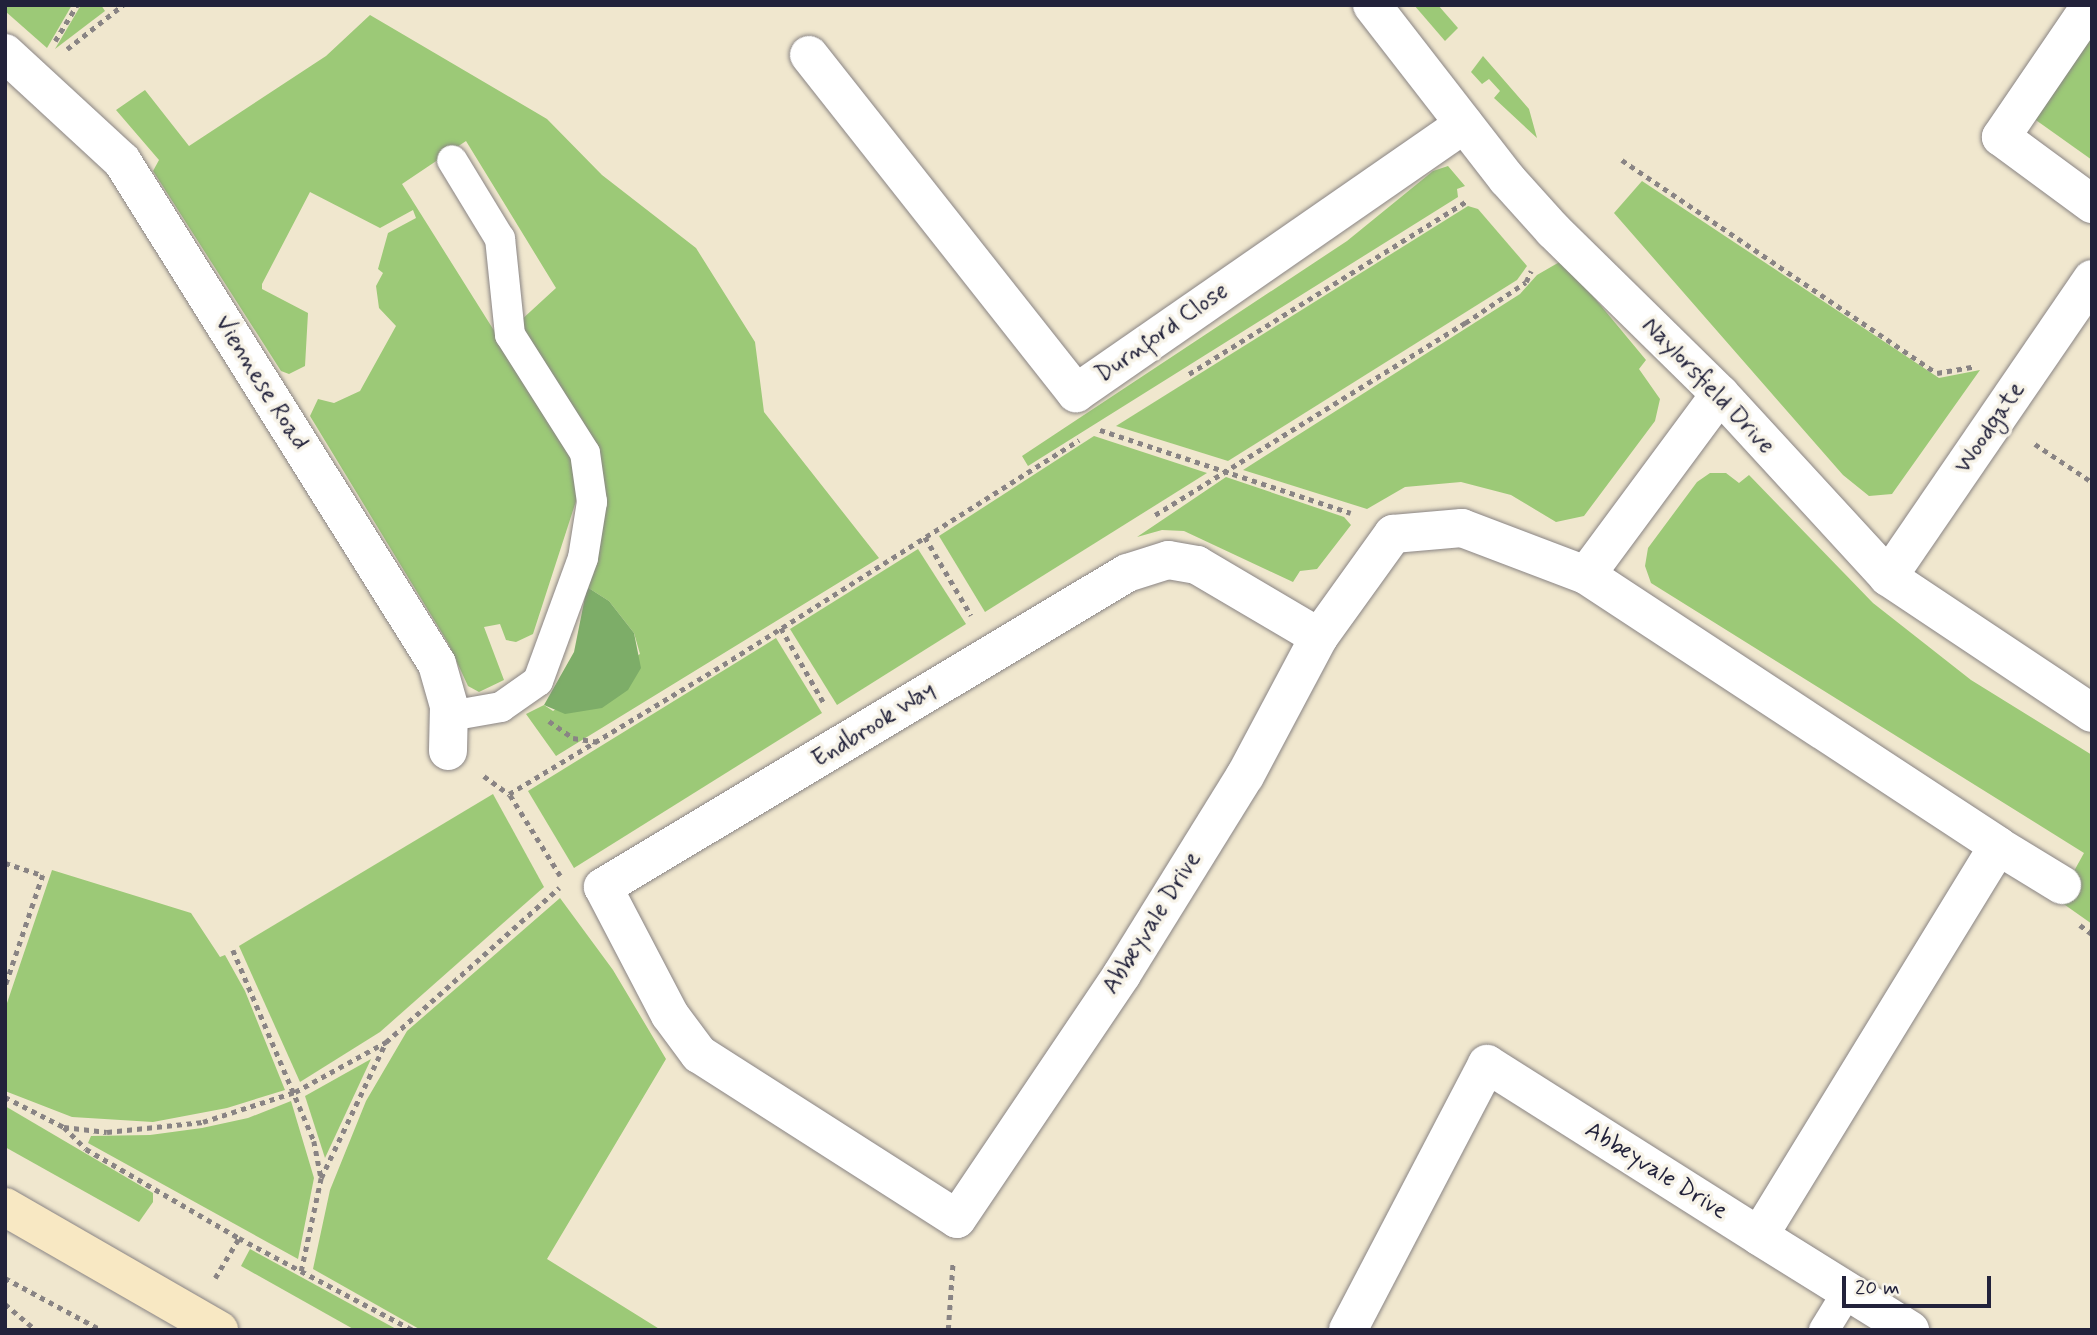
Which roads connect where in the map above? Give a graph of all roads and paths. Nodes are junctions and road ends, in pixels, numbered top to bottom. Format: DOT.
graph roads {
  1 [pos="123,5"];
  2 [pos="1372,5"];
  3 [pos="2091,5"];
  4 [pos="62,53"];
  5 [pos="809,55"];
  6 [pos="12,74"];
  7 [pos="1464,124"];
  8 [pos="452,160"];
  9 [pos="1622,160"];
  10 [pos="1507,179"];
  11 [pos="2092,204"];
  12 [pos="1553,230"];
  13 [pos="2092,279"];
  14 [pos="1186,376"];
  15 [pos="1720,394"];
  16 [pos="2006,403"];
  17 [pos="1107,422"];
  18 [pos="1084,436"];
  19 [pos="1230,470"];
  20 [pos="2092,482"];
  21 [pos="1393,534"];
  22 [pos="925,537"];
  23 [pos="1128,573"];
  24 [pos="1586,575"];
  25 [pos="1888,577"];
  26 [pos="781,628"];
  27 [pos="1319,637"];
  28 [pos="993,653"];
  29 [pos="516,698"];
  30 [pos="2092,713"];
  31 [pos="449,733"];
  32 [pos="598,742"];
  33 [pos="847,742"];
  34 [pos="1998,846"];
  35 [pos="5,863"];
  36 [pos="2062,885"];
  37 [pos="233,950"];
  38 [pos="5,987"];
  39 [pos="386,1042"];
  40 [pos="295,1092"];
  41 [pos="5,1097"];
  42 [pos="64,1127"];
  43 [pos="321,1178"];
  44 [pos="5,1207"];
  45 [pos="957,1219"];
  46 [pos="1759,1236"];
  47 [pos="239,1238"];
  48 [pos="301,1271"];
  49 [pos="5,1278"];
  50 [pos="1848,1291"];
  51 [pos="5,1304"];
  52 [pos="205,1322"];
  53 [pos="36,1330"];
  54 [pos="101,1330"];
  55 [pos="413,1330"];
  56 [pos="948,1330"];
  57 [pos="1348,1330"];
  58 [pos="1824,1330"];
  59 [pos="1910,1330"];
  1 -- 4 [label="path"];
  2 -- 7 [label="street, Naylorsfield Drive"];
  3 -- 11 [label="street"];
  5 -- 7 [label="street, Durnford Close"];
  6 -- 31 [label="street, Viennese Road"];
  7 -- 10 [label="street, Naylorsfield Drive"];
  8 -- 29 [label="lane"];
  9 -- 16 [label="path"];
  10 -- 12 [label="street, Naylorsfield Drive"];
  10 -- 14 [label="path"];
  12 -- 15 [label="street, Naylorsfield Drive"];
  12 -- 19 [label="path"];
  13 -- 16 [label="street, Woodgate"];
  15 -- 24 [label="street"];
  15 -- 25 [label="street, Naylorsfield Drive"];
  16 -- 20 [label="path"];
  16 -- 25 [label="street, Woodgate"];
  17 -- 19 [label="path"];
  18 -- 22 [label="path"];
  19 -- 21 [label="path"];
  19 -- 23 [label="path"];
  21 -- 24 [label="street"];
  21 -- 27 [label="street, Abbeyvale Drive"];
  22 -- 26 [label="path"];
  22 -- 28 [label="path"];
  23 -- 27 [label="street, Endbrook Way"];
  23 -- 28 [label="street, Endbrook Way"];
  24 -- 34 [label="street"];
  25 -- 30 [label="street, Naylorsfield Drive"];
  26 -- 32 [label="path"];
  26 -- 33 [label="path"];
  27 -- 45 [label="street, Abbeyvale Drive"];
  28 -- 33 [label="street, Endbrook Way"];
  29 -- 31 [label="lane"];
  29 -- 32 [label="path"];
  32 -- 39 [label="path"];
  33 -- 45 [label="street, Endbrook Way"];
  34 -- 36 [label="street"];
  34 -- 46 [label="street"];
  35 -- 38 [label="path"];
  37 -- 40 [label="path"];
  39 -- 40 [label="path"];
  39 -- 43 [label="path"];
  40 -- 42 [label="path"];
  40 -- 43 [label="path"];
  41 -- 42 [label="path"];
  42 -- 47 [label="path"];
  43 -- 48 [label="path"];
  44 -- 52 [label="main road"];
  45 -- 56 [label="path"];
  46 -- 50 [label="street, Abbeyvale Drive"];
  46 -- 57 [label="street, Abbeyvale Drive"];
  47 -- 48 [label="path"];
  47 -- 52 [label="path"];
  48 -- 55 [label="path"];
  49 -- 54 [label="path"];
  50 -- 58 [label="lane"];
  50 -- 59 [label="street, Abbeyvale Drive"];
  51 -- 53 [label="path"];
}
